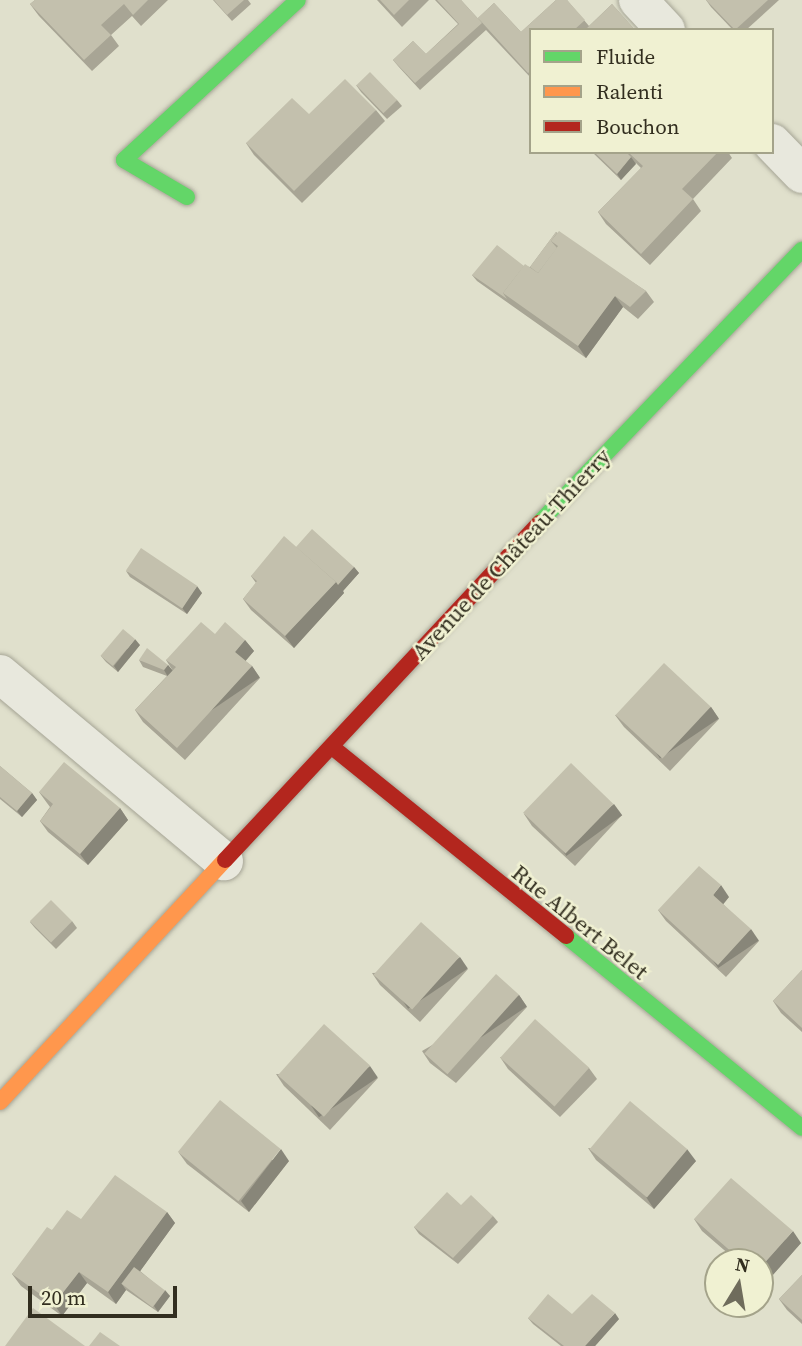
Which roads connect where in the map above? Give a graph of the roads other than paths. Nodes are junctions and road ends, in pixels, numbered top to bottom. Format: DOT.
graph roads {
  1 [pos="298,0"];
  2 [pos="638,0"];
  3 [pos="664,28"];
  4 [pos="774,145"];
  5 [pos="802,174"];
  6 [pos="187,197"];
  7 [pos="802,250"];
  8 [pos="0,674"];
  9 [pos="332,747"];
  10 [pos="224,862"];
  11 [pos="0,1102"];
  12 [pos="802,1128"];
  1 -- 6 [label="main road"];
  2 -- 3 [label="street"];
  4 -- 5 [label="street"];
  7 -- 9 [label="main road, Avenue de Château-Thierry"];
  8 -- 10 [label="street"];
  9 -- 10 [label="main road, Avenue de Château-Thierry"];
  9 -- 12 [label="main road, Rue Albert Belet"];
  10 -- 11 [label="main road, Avenue de Château-Thierry"];
}
